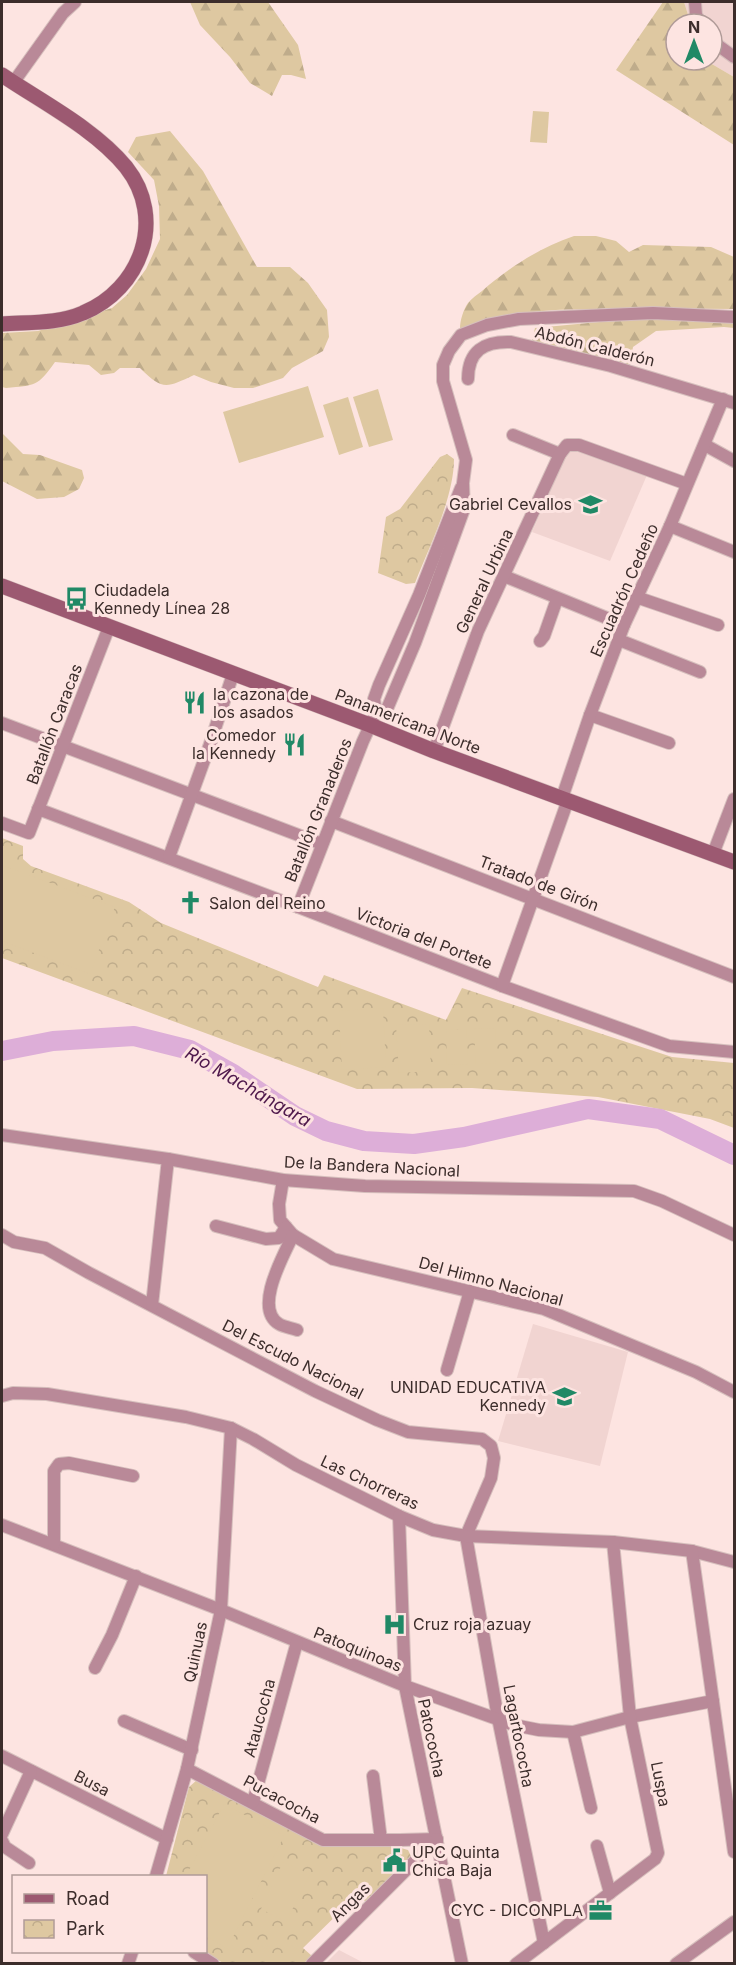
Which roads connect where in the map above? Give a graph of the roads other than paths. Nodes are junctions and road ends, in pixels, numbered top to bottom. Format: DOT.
graph roads {
  1 [pos="75,2"];
  2 [pos="7,79"];
  3 [pos="735,317"];
  4 [pos="2,324"];
  5 [pos="468,379"];
  6 [pos="729,401"];
  7 [pos="513,435"];
  8 [pos="705,445"];
  9 [pos="560,454"];
  10 [pos="735,461"];
  11 [pos="687,484"];
  12 [pos="670,526"];
  13 [pos="735,552"];
  14 [pos="504,576"];
  15 [pos="2,586"];
  16 [pos="636,597"];
  17 [pos="557,598"];
  18 [pos="718,625"];
  19 [pos="624,626"];
  20 [pos="109,627"];
  21 [pos="619,640"];
  22 [pos="540,641"];
  23 [pos="700,672"];
  24 [pos="233,674"];
  25 [pos="590,715"];
  26 [pos="373,719"];
  27 [pos="2,723"];
  28 [pos="669,742"];
  29 [pos="63,746"];
  30 [pos="434,751"];
  31 [pos="192,795"];
  32 [pos="565,799"];
  33 [pos="735,799"];
  34 [pos="38,809"];
  35 [pos="331,821"];
  36 [pos="2,823"];
  37 [pos="322,844"];
  38 [pos="713,854"];
  39 [pos="169,857"];
  40 [pos="735,862"];
  41 [pos="532,898"];
  42 [pos="298,906"];
  43 [pos="735,977"];
  44 [pos="502,986"];
  45 [pos="735,1052"];
  46 [pos="2,1135"];
  47 [pos="168,1159"];
  48 [pos="283,1180"];
  49 [pos="216,1226"];
  50 [pos="290,1231"];
  51 [pos="2,1235"];
  52 [pos="735,1235"];
  53 [pos="470,1291"];
  54 [pos="152,1305"];
  55 [pos="297,1330"];
  56 [pos="447,1370"];
  57 [pos="735,1392"];
  58 [pos="2,1396"];
  59 [pos="231,1428"];
  60 [pos="133,1476"];
  61 [pos="399,1516"];
  62 [pos="2,1525"];
  63 [pos="466,1536"];
  64 [pos="613,1542"];
  65 [pos="54,1544"];
  66 [pos="692,1551"];
  67 [pos="735,1562"];
  68 [pos="136,1576"];
  69 [pos="221,1610"];
  70 [pos="297,1642"];
  71 [pos="95,1668"];
  72 [pos="405,1686"];
  73 [pos="713,1701"];
  74 [pos="630,1717"];
  75 [pos="498,1718"];
  76 [pos="124,1721"];
  77 [pos="573,1732"];
  78 [pos="192,1750"];
  79 [pos="2,1756"];
  80 [pos="187,1769"];
  81 [pos="32,1771"];
  82 [pos="373,1776"];
  83 [pos="253,1802"];
  84 [pos="591,1808"];
  85 [pos="2,1834"];
  86 [pos="167,1839"];
  87 [pos="437,1839"];
  88 [pos="381,1840"];
  89 [pos="2,1841"];
  90 [pos="597,1845"];
  91 [pos="735,1851"];
  92 [pos="29,1863"];
  93 [pos="156,1875"];
  94 [pos="610,1893"];
  95 [pos="735,1922"];
  96 [pos="544,1943"];
  97 [pos="196,1953"];
  98 [pos="213,1964"];
  99 [pos="312,1964"];
  100 [pos="462,1964"];
  101 [pos="516,1964"];
  102 [pos="676,1964"];
  1 -- 2 [label="street"];
  2 -- 4 [label="main road"];
  3 -- 26 [label="street, Batallón Granaderos"];
  5 -- 6 [label="street, Abdón Calderón"];
  6 -- 8 [label="street, Escuadrón Cedeño"];
  7 -- 9 [label="street"];
  8 -- 10 [label="street"];
  8 -- 11 [label="street, Escuadrón Cedeño"];
  9 -- 11 [label="street"];
  9 -- 14 [label="street, General Urbina"];
  11 -- 12 [label="street, Escuadrón Cedeño"];
  12 -- 13 [label="street"];
  12 -- 16 [label="street, Escuadrón Cedeño"];
  14 -- 17 [label="street"];
  14 -- 30 [label="street, General Urbina"];
  15 -- 20 [label="main road, Panamericana Norte"];
  16 -- 18 [label="street"];
  16 -- 19 [label="street, Escuadrón Cedeño"];
  17 -- 19 [label="street"];
  17 -- 22 [label="street"];
  19 -- 21 [label="street, Escuadrón Cedeño"];
  20 -- 24 [label="main road, Panamericana Norte"];
  20 -- 29 [label="street, Batallón Caracas"];
  21 -- 23 [label="street"];
  21 -- 25 [label="street, Escuadrón Cedeño"];
  24 -- 26 [label="main road, Panamericana Norte"];
  24 -- 31 [label="street"];
  25 -- 28 [label="street"];
  25 -- 32 [label="street, Escuadrón Cedeño"];
  26 -- 30 [label="main road, Panamericana Norte"];
  26 -- 35 [label="street, Batallón Granaderos"];
  27 -- 29 [label="street"];
  29 -- 31 [label="street"];
  29 -- 34 [label="street, Batallón Caracas"];
  30 -- 32 [label="main road, Panamericana Norte"];
  31 -- 37 [label="street"];
  31 -- 39 [label="street"];
  32 -- 38 [label="main road, Panamericana Norte"];
  32 -- 41 [label="street, Escuadrón Cedeño"];
  33 -- 38 [label="street"];
  34 -- 36 [label="street, Batallón Caracas"];
  34 -- 39 [label="street, Victoria del Portete"];
  35 -- 37 [label="street, Batallón Granaderos"];
  35 -- 41 [label="street, Tratado de Girón"];
  37 -- 42 [label="street, Batallón Granaderos"];
  38 -- 40 [label="main road, Panamericana Norte"];
  39 -- 42 [label="street, Victoria del Portete"];
  41 -- 43 [label="street, Tratado de Girón"];
  41 -- 44 [label="street, Escuadrón Cedeño"];
  42 -- 44 [label="street, Victoria del Portete"];
  44 -- 45 [label="street, Victoria del Portete"];
  46 -- 47 [label="street, De la Bandera Nacional"];
  47 -- 48 [label="street, De la Bandera Nacional"];
  47 -- 54 [label="street"];
  48 -- 50 [label="street"];
  48 -- 52 [label="street, De la Bandera Nacional"];
  49 -- 50 [label="street"];
  50 -- 53 [label="street, Del Himno Nacional"];
  50 -- 55 [label="street"];
  51 -- 54 [label="street, Del Escudo Nacional"];
  53 -- 56 [label="street"];
  53 -- 57 [label="street, Del Himno Nacional"];
  54 -- 63 [label="street, Del Escudo Nacional"];
  58 -- 59 [label="street, Las Chorreras"];
  59 -- 61 [label="street, Las Chorreras"];
  59 -- 69 [label="street, Quinuas"];
  60 -- 65 [label="street"];
  61 -- 63 [label="street, Las Chorreras"];
  61 -- 72 [label="street, Patococha"];
  62 -- 65 [label="street, Patoquinoas"];
  63 -- 64 [label="street, Las Chorreras"];
  63 -- 75 [label="street, Lagartococha"];
  64 -- 66 [label="street, Las Chorreras"];
  64 -- 74 [label="street, Luspa"];
  65 -- 68 [label="street, Patoquinoas"];
  66 -- 67 [label="street, Las Chorreras"];
  66 -- 73 [label="street"];
  68 -- 69 [label="street, Patoquinoas"];
  68 -- 71 [label="street"];
  69 -- 70 [label="street, Patoquinoas"];
  69 -- 78 [label="street, Quinuas"];
  70 -- 72 [label="street, Patoquinoas"];
  70 -- 83 [label="street, Ataucocha"];
  72 -- 75 [label="street, Patoquinoas"];
  72 -- 87 [label="street, Patococha"];
  73 -- 74 [label="street, Patoquinoas"];
  73 -- 91 [label="street"];
  74 -- 77 [label="street, Patoquinoas"];
  74 -- 94 [label="street, Luspa"];
  75 -- 77 [label="street, Patoquinoas"];
  75 -- 96 [label="street, Lagartococha"];
  76 -- 78 [label="street"];
  77 -- 84 [label="street"];
  78 -- 80 [label="street, Quinuas"];
  79 -- 81 [label="street, Busa"];
  80 -- 83 [label="street, Pucacocha"];
  80 -- 86 [label="street, Quinuas"];
  81 -- 85 [label="street"];
  81 -- 86 [label="street, Busa"];
  82 -- 88 [label="street"];
  83 -- 88 [label="street, Pucacocha"];
  86 -- 93 [label="street, Quinuas"];
  87 -- 88 [label="street, Pucacocha"];
  87 -- 99 [label="street, Angas"];
  87 -- 100 [label="street, Patococha"];
  89 -- 92 [label="street"];
  90 -- 94 [label="street"];
  94 -- 96 [label="street, Luspa"];
  95 -- 102 [label="street"];
  96 -- 101 [label="street, Luspa"];
  97 -- 98 [label="street"];
}
